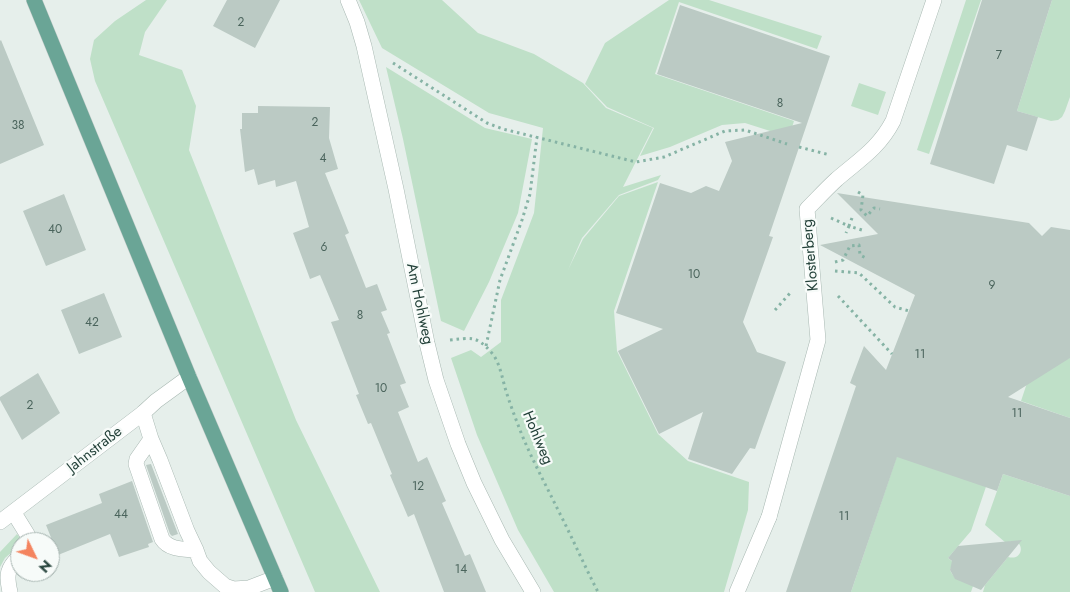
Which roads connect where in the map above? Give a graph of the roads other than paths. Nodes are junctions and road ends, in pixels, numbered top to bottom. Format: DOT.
graph roads {
  1 [pos="34,0"];
  2 [pos="348,0"];
  3 [pos="934,0"];
  4 [pos="189,377"];
  5 [pos="143,413"];
  6 [pos="151,439"];
  7 [pos="14,512"];
  8 [pos="0,522"];
  9 [pos="27,532"];
  10 [pos="196,550"];
  11 [pos="10,568"];
  12 [pos="278,585"];
  13 [pos="6,588"];
  14 [pos="247,590"];
  15 [pos="533,592"];
  16 [pos="737,592"];
  1 -- 4 [label="main road"];
  2 -- 15 [label="street, Am Hohlweg"];
  3 -- 16 [label="street, Klosterberg"];
  4 -- 5 [label="street, Jahnstraße"];
  4 -- 12 [label="main road"];
  5 -- 6 [label="street"];
  5 -- 7 [label="street, Jahnstraße"];
  6 -- 10 [label="street"];
  6 -- 10 [label="street"];
  7 -- 8 [label="street, Jahnstraße"];
  7 -- 9 [label="street"];
  10 -- 14 [label="street"];
  11 -- 13 [label="street"];
  12 -- 14 [label="street"];
}
